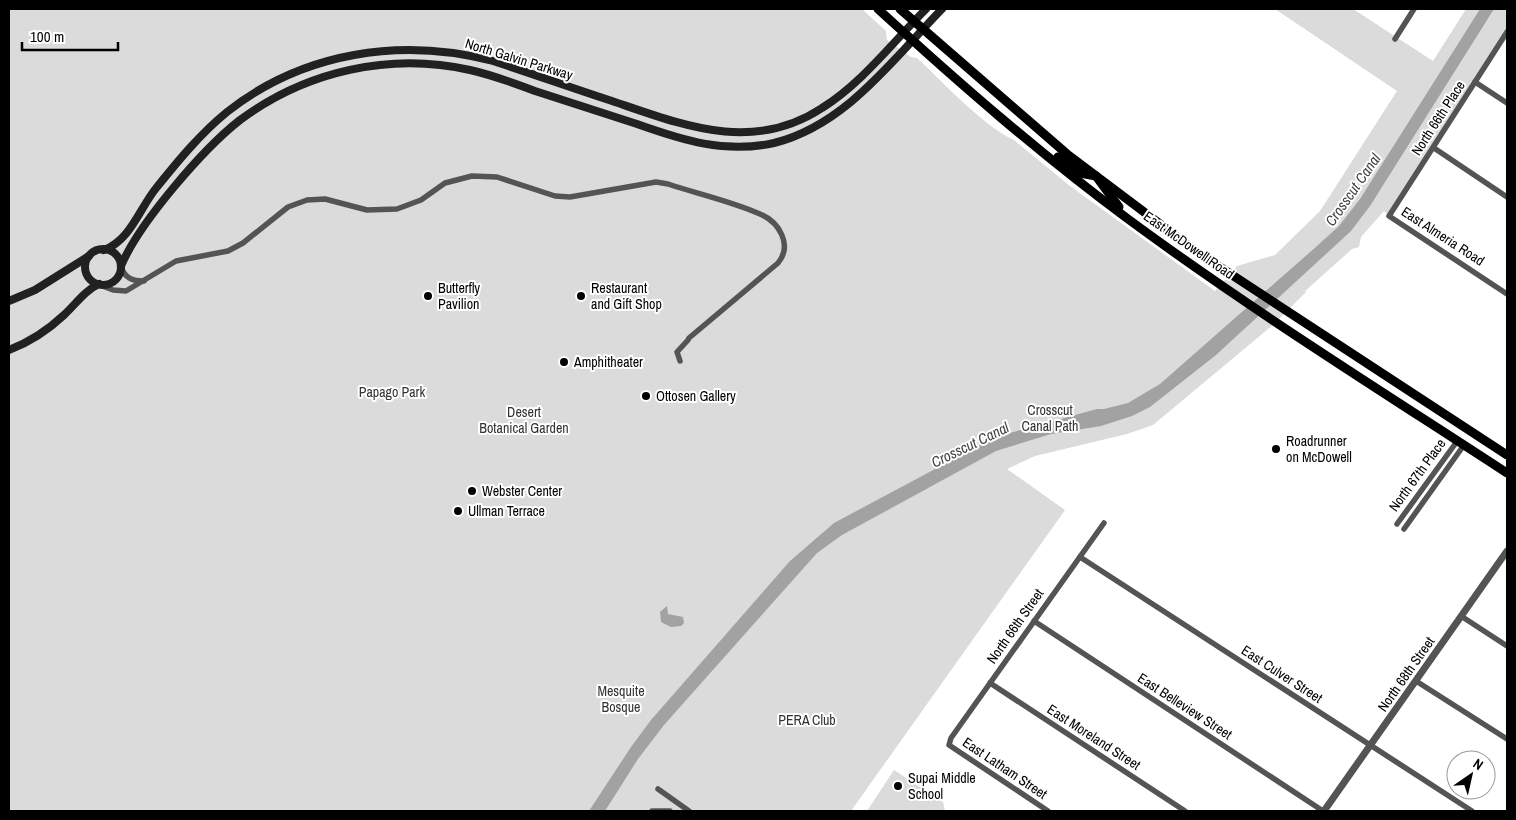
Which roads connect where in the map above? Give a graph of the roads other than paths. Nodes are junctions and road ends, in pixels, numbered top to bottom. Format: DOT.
graph roads {
  1 [pos="878,9"];
  2 [pos="900,9"];
  3 [pos="926,9"];
  4 [pos="942,9"];
  5 [pos="1414,9"];
  6 [pos="914,21"];
  7 [pos="923,28"];
  8 [pos="904,32"];
  9 [pos="1507,32"];
  10 [pos="1395,39"];
  11 [pos="912,40"];
  12 [pos="1476,82"];
  13 [pos="1507,103"];
  14 [pos="1031,144"];
  15 [pos="1434,148"];
  16 [pos="1096,176"];
  17 [pos="1507,197"];
  18 [pos="1389,216"];
  19 [pos="1138,226"];
  20 [pos="104,250"];
  21 [pos="92,254"];
  22 [pos="121,266"];
  23 [pos="144,281"];
  24 [pos="99,284"];
  25 [pos="1507,294"];
  26 [pos="9,302"];
  27 [pos="9,350"];
  28 [pos="680,361"];
  29 [pos="1452,419"];
  30 [pos="1444,432"];
  31 [pos="1461,443"];
  32 [pos="1507,455"];
  33 [pos="1507,473"];
  34 [pos="1104,523"];
  35 [pos="1397,524"];
  36 [pos="1404,529"];
  37 [pos="1507,552"];
  38 [pos="1080,557"];
  39 [pos="1462,616"];
  40 [pos="1034,621"];
  41 [pos="1507,646"];
  42 [pos="1416,681"];
  43 [pos="990,683"];
  44 [pos="1507,740"];
  45 [pos="949,745"];
  46 [pos="1370,746"];
  47 [pos="658,788"];
  48 [pos="652,811"];
  49 [pos="670,811"];
  50 [pos="690,811"];
  51 [pos="1048,811"];
  52 [pos="1185,811"];
  53 [pos="1324,811"];
  54 [pos="1472,811"];
  1 -- 8 [label="main road, East McDowell Road"];
  2 -- 6 [label="main road, East McDowell Road"];
  3 -- 6 [label="main road, North Galvin Parkway"];
  4 -- 7 [label="main road, North Galvin Parkway"];
  5 -- 10 [label="street"];
  6 -- 7 [label="main road, East McDowell Road"];
  6 -- 8 [label="main road, North Galvin Parkway"];
  7 -- 11 [label="main road, North Galvin Parkway"];
  7 -- 16 [label="main road, East McDowell Road"];
  8 -- 11 [label="main road, East McDowell Road"];
  8 -- 20 [label="main road, North Galvin Parkway"];
  9 -- 12 [label="street, North 66th Place"];
  11 -- 14 [label="main road, East McDowell Road"];
  11 -- 22 [label="main road, North Galvin Parkway"];
  12 -- 13 [label="street"];
  12 -- 15 [label="street, North 66th Place"];
  14 -- 16 [label="main road"];
  14 -- 19 [label="main road, East McDowell Road"];
  15 -- 17 [label="street"];
  15 -- 18 [label="street, North 66th Place"];
  16 -- 19 [label="main road"];
  16 -- 29 [label="main road, East McDowell Road"];
  18 -- 25 [label="street, East Almeria Road"];
  19 -- 30 [label="main road, East McDowell Road"];
  20 -- 21 [label="main road"];
  20 -- 22 [label="main road"];
  21 -- 24 [label="main road"];
  21 -- 26 [label="main road"];
  22 -- 23 [label="street"];
  22 -- 24 [label="main road"];
  23 -- 24 [label="street"];
  23 -- 28 [label="street"];
  24 -- 27 [label="main road"];
  29 -- 30 [label="main road"];
  29 -- 32 [label="main road, East McDowell Road"];
  30 -- 31 [label="main road, East McDowell Road"];
  31 -- 33 [label="main road, East McDowell Road"];
  31 -- 35 [label="street, North 67th Place"];
  31 -- 36 [label="street, North 67th Place"];
  34 -- 38 [label="street, North 66th Street"];
  37 -- 39 [label="street, North 68th Street"];
  38 -- 40 [label="street, North 66th Street"];
  38 -- 46 [label="street, East Culver Street"];
  39 -- 41 [label="street"];
  39 -- 42 [label="street, North 68th Street"];
  40 -- 43 [label="street, North 66th Street"];
  40 -- 53 [label="street, East Belleview Street"];
  42 -- 44 [label="street"];
  42 -- 46 [label="street, North 68th Street"];
  43 -- 45 [label="street, North 66th Street"];
  43 -- 52 [label="street, East Moreland Street"];
  45 -- 51 [label="street, East Latham Street"];
  46 -- 53 [label="street, North 68th Street"];
  46 -- 54 [label="street, East Culver Street"];
  47 -- 50 [label="street"];
  48 -- 49 [label="street"];
}
